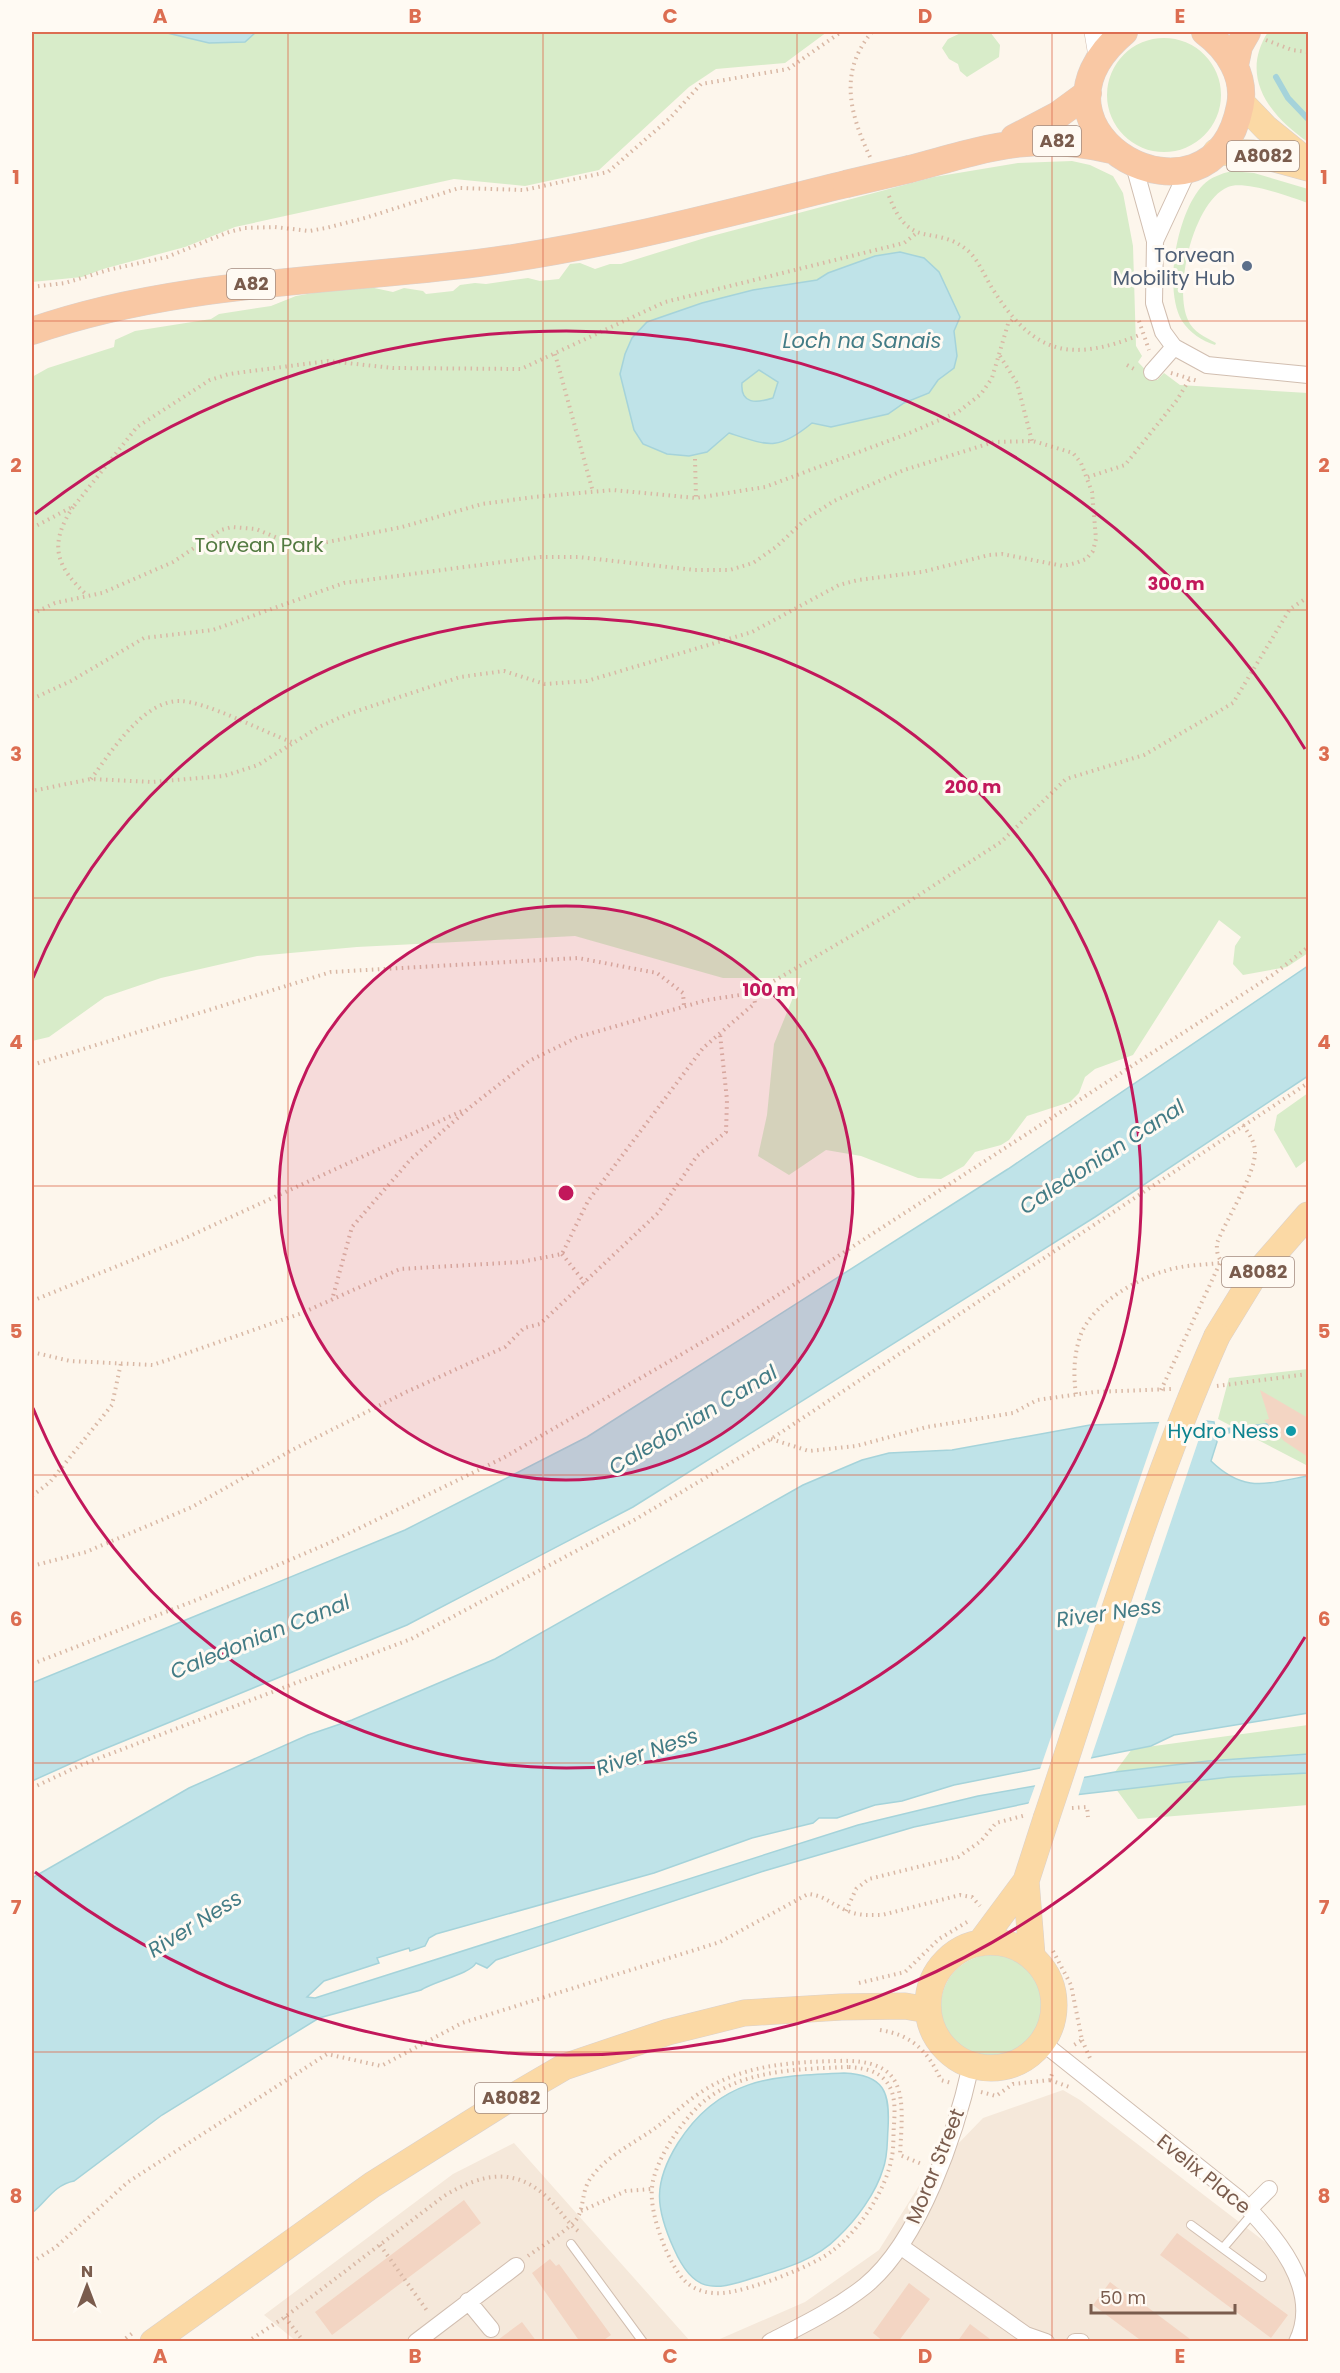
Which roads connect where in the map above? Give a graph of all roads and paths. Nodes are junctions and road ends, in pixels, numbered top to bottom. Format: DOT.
graph roads {
  1 [pos="842,32"];
  2 [pos="872,32"];
  3 [pos="1124,32"];
  4 [pos="1205,32"];
  5 [pos="1253,34"];
  6 [pos="1097,44"];
  7 [pos="1308,52"];
  8 [pos="1235,65"];
  9 [pos="1088,93"];
  10 [pos="1241,102"];
  11 [pos="1002,144"];
  12 [pos="1111,150"];
  13 [pos="1216,152"];
  14 [pos="1308,162"];
  15 [pos="874,165"];
  16 [pos="1134,165"];
  17 [pos="1189,168"];
  18 [pos="1308,168"];
  19 [pos="884,186"];
  20 [pos="918,232"];
  21 [pos="1155,241"];
  22 [pos="32,287"];
  23 [pos="1014,318"];
  24 [pos="32,331"];
  25 [pos="1142,334"];
  26 [pos="1174,347"];
  27 [pos="555,354"];
  28 [pos="1000,356"];
  29 [pos="1152,372"];
  30 [pos="1308,375"];
  31 [pos="1189,380"];
  32 [pos="1033,441"];
  33 [pos="695,459"];
  34 [pos="1088,477"];
  35 [pos="593,492"];
  36 [pos="696,498"];
  37 [pos="74,506"];
  38 [pos="32,528"];
  39 [pos="88,597"];
  40 [pos="1308,597"];
  41 [pos="32,614"];
  42 [pos="32,699"];
  43 [pos="293,742"];
  44 [pos="91,779"];
  45 [pos="32,791"];
  46 [pos="1308,947"];
  47 [pos="753,993"];
  48 [pos="684,1006"];
  49 [pos="720,1034"];
  50 [pos="32,1065"];
  51 [pos="1308,1083"];
  52 [pos="469,1108"];
  53 [pos="1243,1125"];
  54 [pos="1308,1215"];
  55 [pos="562,1254"];
  56 [pos="1220,1263"];
  57 [pos="1236,1273"];
  58 [pos="585,1282"];
  59 [pos="333,1299"];
  60 [pos="32,1301"];
  61 [pos="32,1352"];
  62 [pos="121,1364"];
  63 [pos="1308,1374"];
  64 [pos="1208,1387"];
  65 [pos="1177,1389"];
  66 [pos="1161,1390"];
  67 [pos="1076,1394"];
  68 [pos="771,1439"];
  69 [pos="32,1496"];
  70 [pos="32,1566"];
  71 [pos="32,1664"];
  72 [pos="32,1788"];
  73 [pos="1049,1814"];
  74 [pos="1088,1817"];
  75 [pos="1026,1881"];
  76 [pos="981,1908"];
  77 [pos="846,1911"];
  78 [pos="980,1943"];
  79 [pos="1041,1950"];
  80 [pos="928,2010"];
  81 [pos="870,2028"];
  82 [pos="1050,2049"];
  83 [pos="968,2077"];
  84 [pos="937,2169"];
  85 [pos="651,2189"];
  86 [pos="1269,2189"];
  87 [pos="1251,2211"];
  88 [pos="580,2212"];
  89 [pos="570,2224"];
  90 [pos="1191,2225"];
  91 [pos="584,2240"];
  92 [pos="571,2244"];
  93 [pos="380,2245"];
  94 [pos="900,2246"];
  95 [pos="1223,2248"];
  96 [pos="32,2262"];
  97 [pos="516,2266"];
  98 [pos="1262,2277"];
  99 [pos="468,2301"];
  100 [pos="285,2317"];
  101 [pos="438,2324"];
  102 [pos="491,2329"];
  103 [pos="792,2336"];
  104 [pos="153,2342"];
  105 [pos="247,2342"];
  106 [pos="304,2342"];
  107 [pos="416,2342"];
  108 [pos="643,2342"];
  109 [pos="770,2342"];
  110 [pos="1046,2342"];
  111 [pos="1075,2342"];
  112 [pos="1081,2342"];
  113 [pos="1297,2342"];
  1 -- 22 [label="path"];
  2 -- 15 [label="path"];
  3 -- 6 [label="highway"];
  4 -- 8 [label="highway"];
  5 -- 7 [label="path"];
  5 -- 8 [label="highway"];
  6 -- 9 [label="highway"];
  8 -- 10 [label="highway"];
  9 -- 11 [label="highway, A82"];
  9 -- 12 [label="highway"];
  10 -- 13 [label="highway"];
  10 -- 14 [label="main road, A8082"];
  11 -- 12 [label="highway, A82"];
  11 -- 24 [label="highway, A82, bridge"];
  12 -- 16 [label="highway"];
  13 -- 17 [label="highway"];
  13 -- 18 [label="main road, A8082"];
  16 -- 17 [label="highway"];
  16 -- 21 [label="street"];
  17 -- 21 [label="street"];
  19 -- 20 [label="path"];
  20 -- 23 [label="path"];
  20 -- 27 [label="path"];
  21 -- 26 [label="street"];
  23 -- 25 [label="path"];
  23 -- 28 [label="path"];
  26 -- 29 [label="street"];
  26 -- 30 [label="street"];
  27 -- 35 [label="path"];
  27 -- 37 [label="path"];
  28 -- 32 [label="path"];
  28 -- 36 [label="path"];
  31 -- 34 [label="path"];
  32 -- 34 [label="path"];
  32 -- 42 [label="path"];
  33 -- 36 [label="path"];
  34 -- 43 [label="path"];
  35 -- 36 [label="path"];
  35 -- 39 [label="path"];
  37 -- 38 [label="path"];
  37 -- 39 [label="path"];
  39 -- 41 [label="path"];
  40 -- 47 [label="path"];
  43 -- 44 [label="path"];
  43 -- 44 [label="path"];
  44 -- 45 [label="path"];
  46 -- 71 [label="path"];
  47 -- 48 [label="path"];
  47 -- 49 [label="path"];
  48 -- 50 [label="path"];
  48 -- 52 [label="path"];
  49 -- 55 [label="path"];
  49 -- 58 [label="path"];
  51 -- 53 [label="path"];
  52 -- 59 [label="path"];
  52 -- 60 [label="path"];
  53 -- 56 [label="path"];
  53 -- 68 [label="path"];
  54 -- 73 [label="main road, A8082, bridge"];
  55 -- 58 [label="path"];
  55 -- 59 [label="path"];
  56 -- 57 [label="path"];
  56 -- 66 [label="path"];
  56 -- 67 [label="path"];
  58 -- 70 [label="path"];
  59 -- 62 [label="path"];
  61 -- 62 [label="path"];
  62 -- 69 [label="path"];
  63 -- 64 [label="path"];
  65 -- 66 [label="path"];
  66 -- 67 [label="path"];
  67 -- 68 [label="path"];
  68 -- 72 [label="path"];
  73 -- 74 [label="path"];
  73 -- 75 [label="main road, A8082"];
  73 -- 77 [label="path"];
  75 -- 78 [label="main road, A8082"];
  75 -- 79 [label="main road, A8082"];
  76 -- 77 [label="path"];
  77 -- 96 [label="path"];
  78 -- 79 [label="main road, A8082"];
  78 -- 80 [label="main road, A8082"];
  79 -- 82 [label="main road"];
  79 -- 82 [label="path"];
  80 -- 83 [label="main road, A8082"];
  80 -- 104 [label="main road, A8082"];
  81 -- 83 [label="path"];
  82 -- 83 [label="main road"];
  82 -- 83 [label="path"];
  82 -- 87 [label="street, Evelix Place"];
  83 -- 84 [label="street, Morar Street"];
  84 -- 88 [label="path"];
  84 -- 94 [label="street, Morar Street"];
  85 -- 85 [label="path"];
  85 -- 88 [label="path"];
  86 -- 87 [label="street"];
  87 -- 95 [label="lane"];
  87 -- 113 [label="street, Evelix Place"];
  88 -- 89 [label="path"];
  89 -- 91 [label="path"];
  89 -- 93 [label="path"];
  89 -- 97 [label="path"];
  90 -- 95 [label="lane"];
  92 -- 108 [label="lane"];
  93 -- 100 [label="path"];
  93 -- 101 [label="path"];
  94 -- 103 [label="street, Morar Street"];
  94 -- 110 [label="street"];
  95 -- 98 [label="lane"];
  97 -- 99 [label="street"];
  99 -- 101 [label="street"];
  99 -- 102 [label="street"];
  100 -- 105 [label="path"];
  100 -- 106 [label="path"];
  101 -- 107 [label="street"];
  103 -- 109 [label="street, Morar Street"];
  111 -- 112 [label="street"];
}
